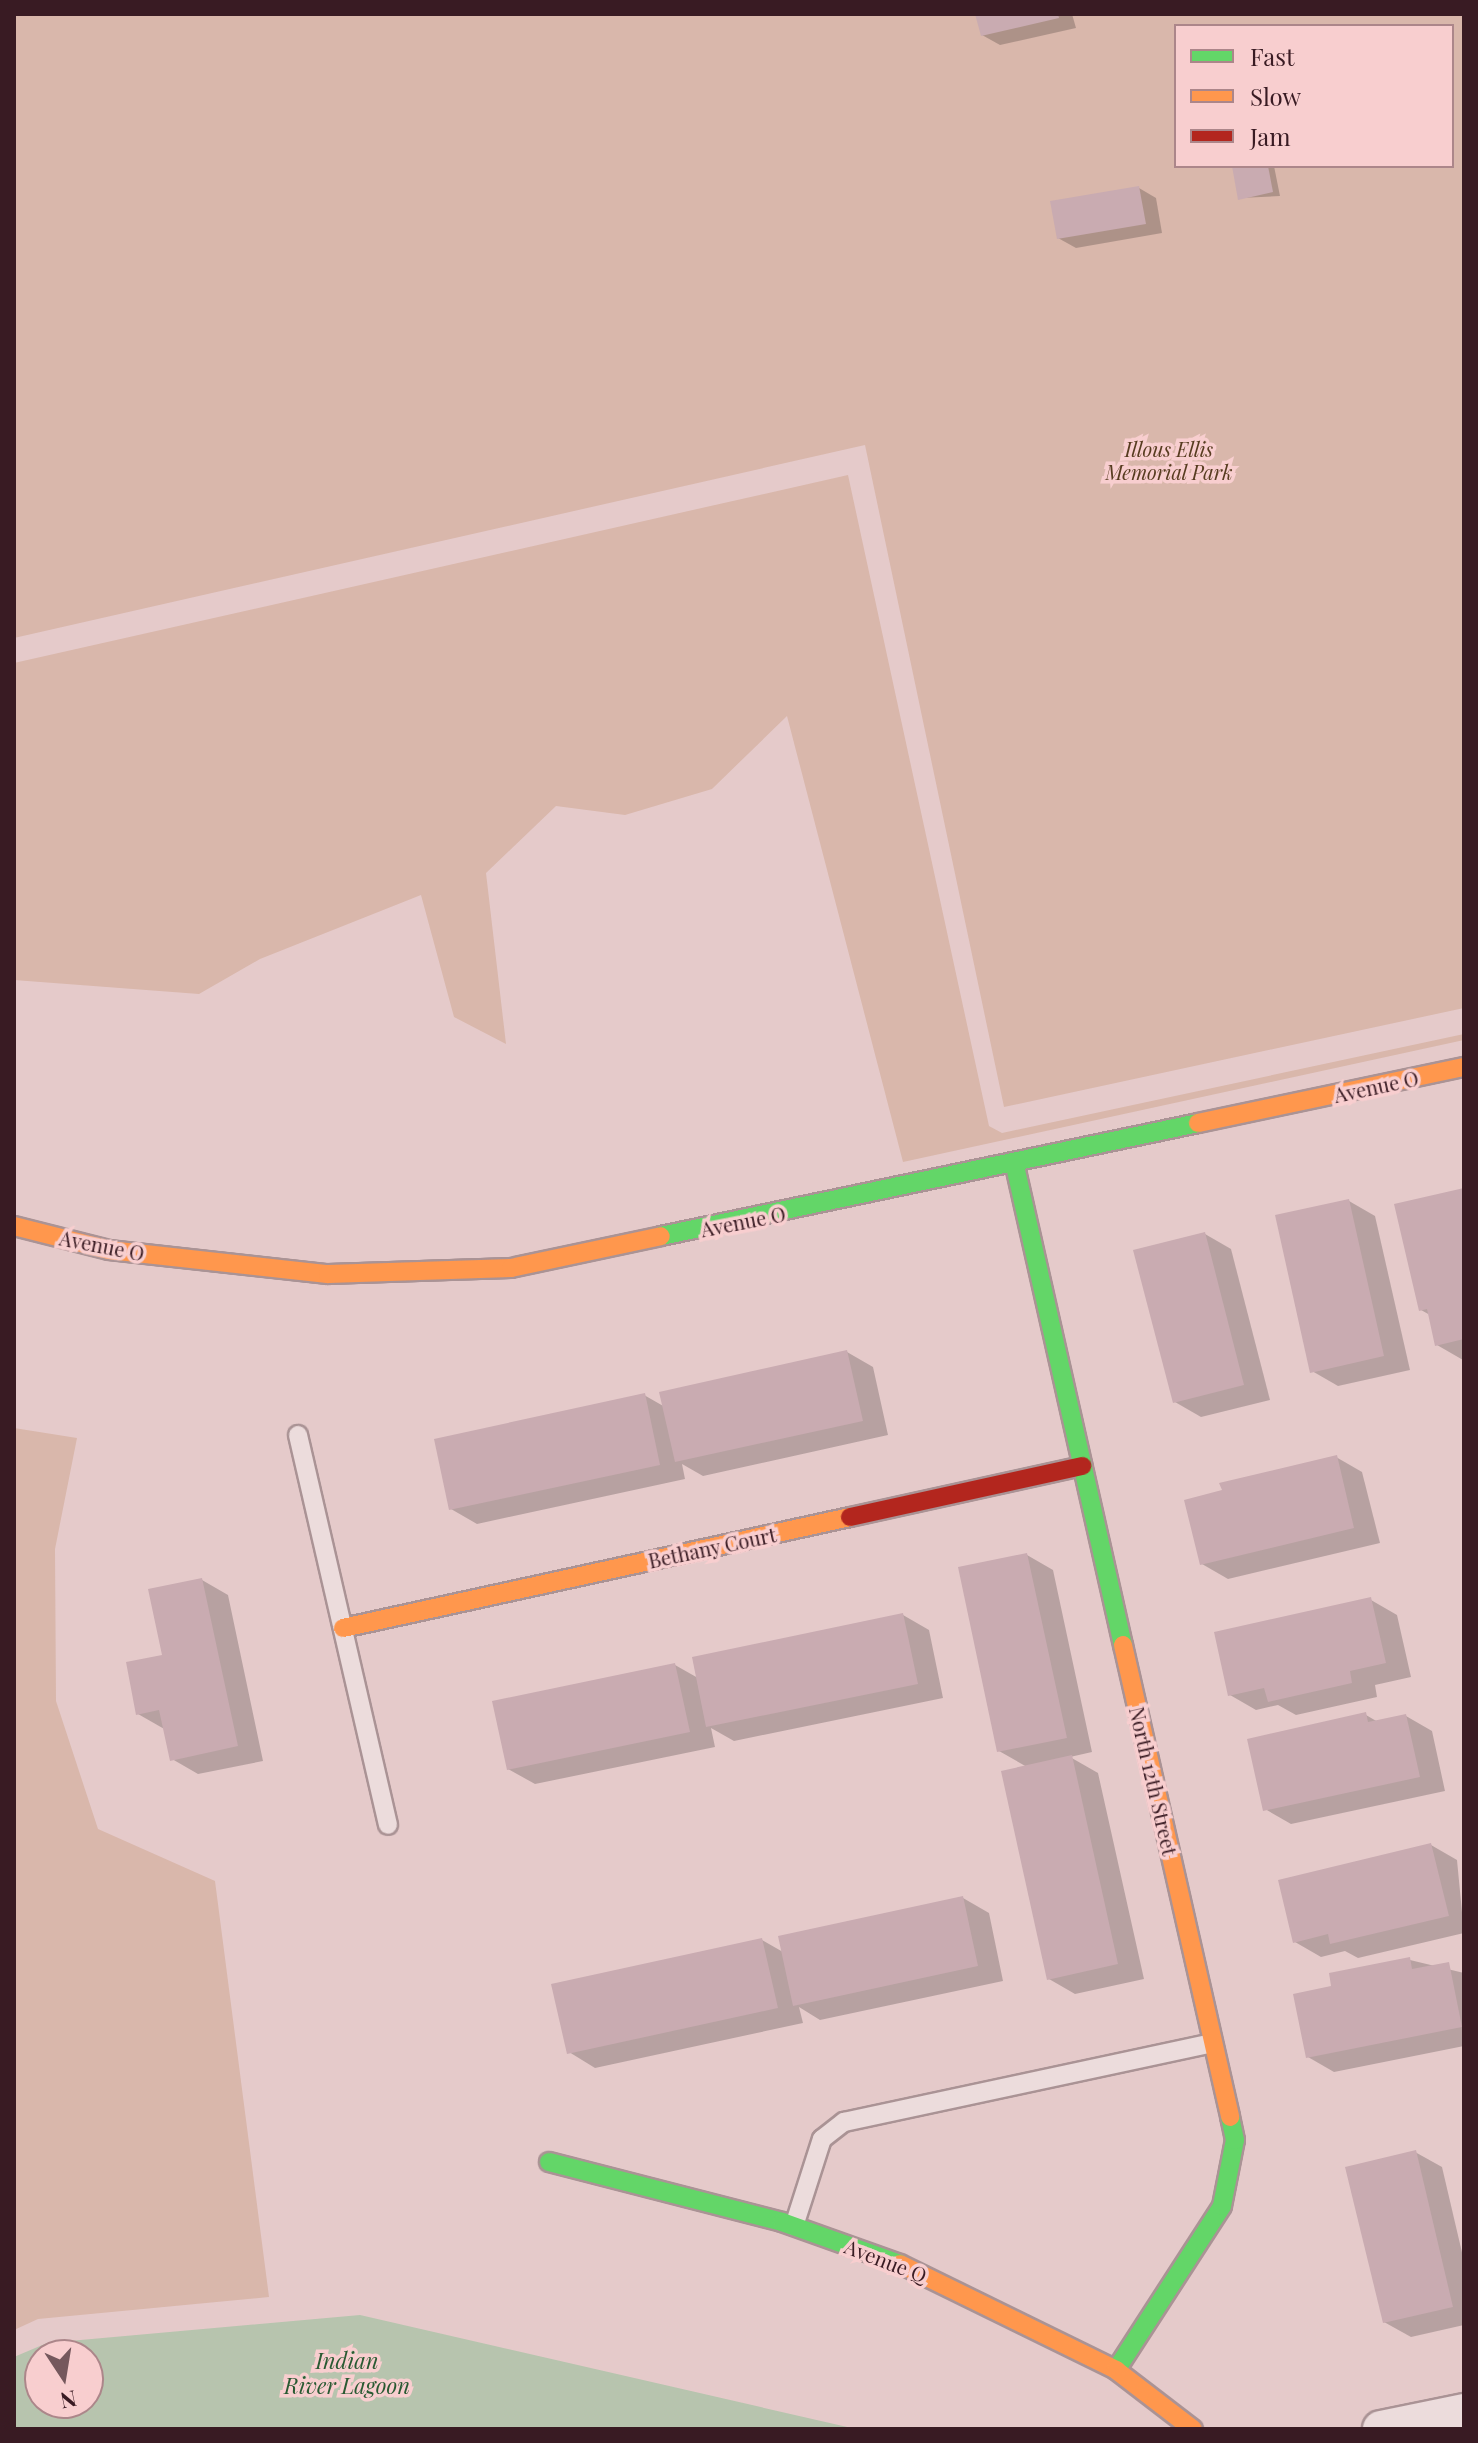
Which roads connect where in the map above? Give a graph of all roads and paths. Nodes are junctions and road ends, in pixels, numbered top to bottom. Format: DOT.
graph roads {
  1 [pos="1464,1067"];
  2 [pos="1015,1166"];
  3 [pos="14,1226"];
  4 [pos="298,1435"];
  5 [pos="1082,1466"];
  6 [pos="343,1628"];
  7 [pos="388,1825"];
  8 [pos="1213,2043"];
  9 [pos="549,2162"];
  10 [pos="794,2226"];
  11 [pos="1116,2370"];
  12 [pos="1464,2412"];
  13 [pos="1193,2429"];
  14 [pos="1381,2429"];
  1 -- 2 [label="street, Avenue O"];
  2 -- 3 [label="street, Avenue O"];
  2 -- 5 [label="street, North 12th Street"];
  4 -- 6 [label="lane"];
  5 -- 6 [label="street, Bethany Court"];
  5 -- 8 [label="street, North 12th Street"];
  6 -- 7 [label="lane"];
  8 -- 10 [label="lane"];
  8 -- 11 [label="street, North 12th Street"];
  9 -- 10 [label="street, Avenue Q"];
  10 -- 11 [label="street, Avenue Q"];
  11 -- 13 [label="street, Avenue Q"];
  12 -- 14 [label="street"];
}
